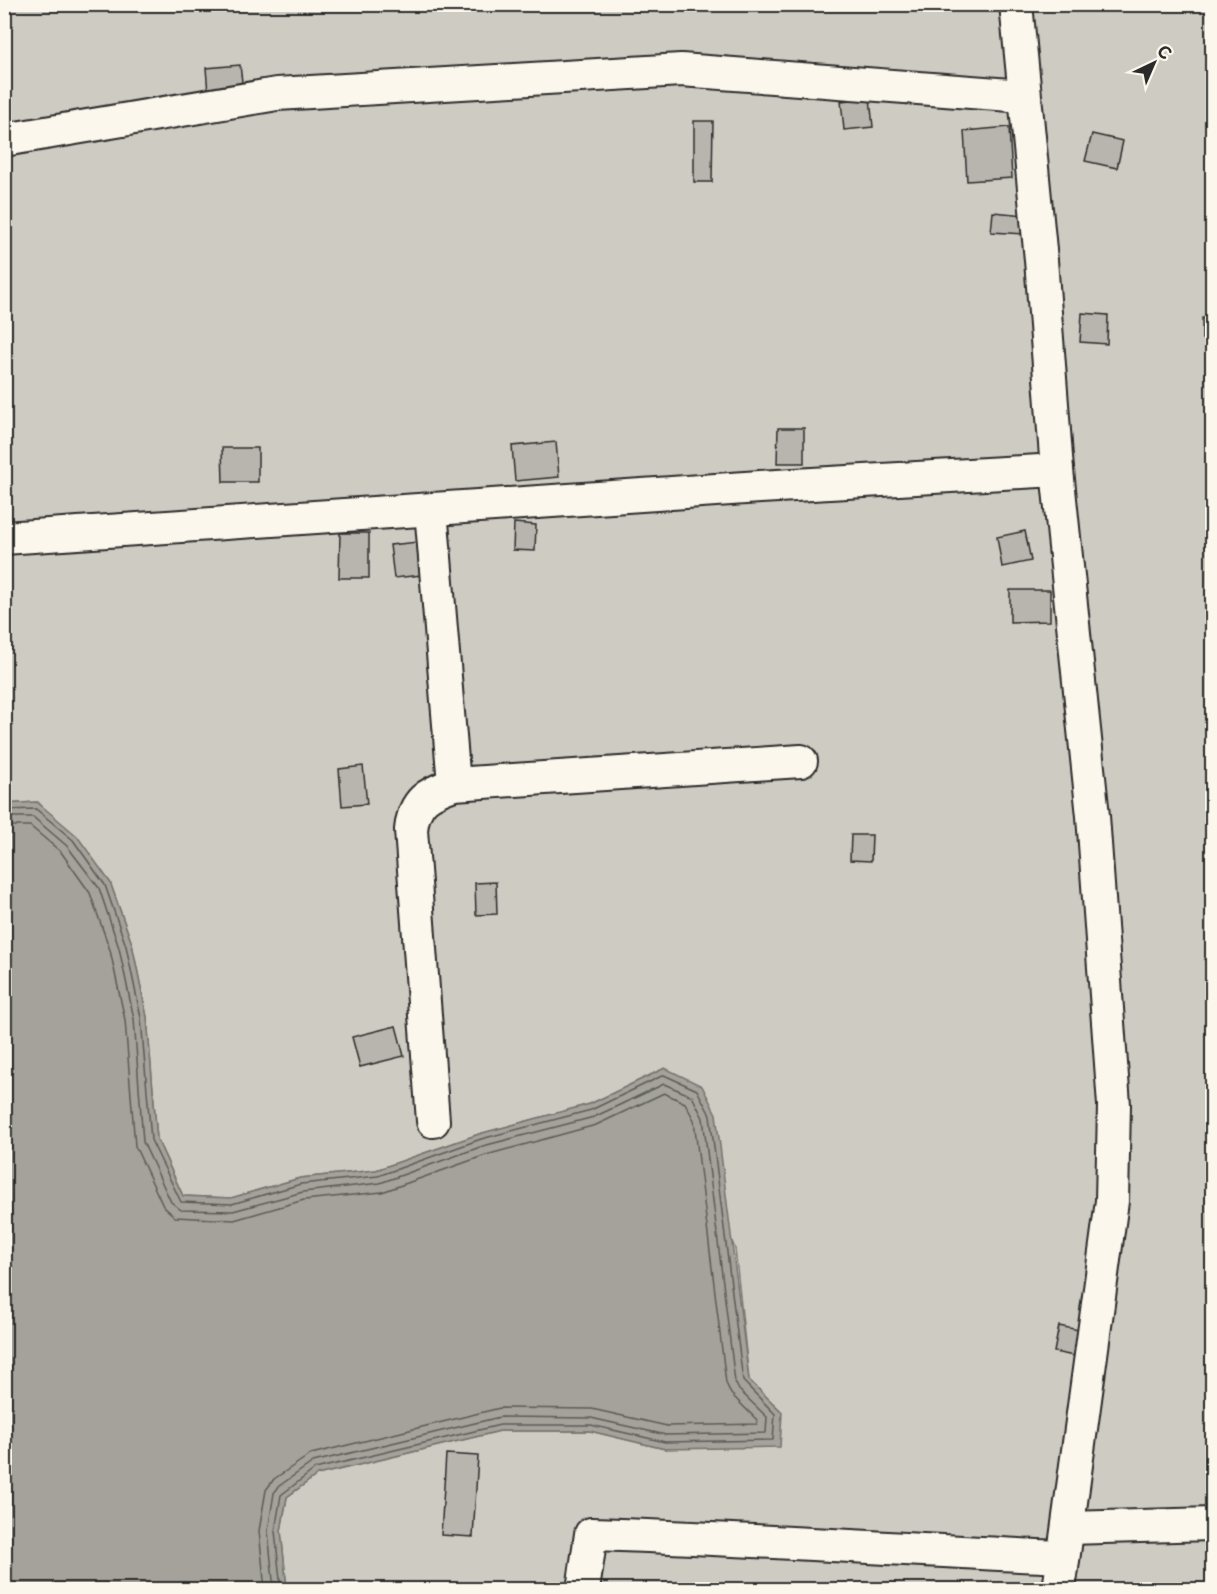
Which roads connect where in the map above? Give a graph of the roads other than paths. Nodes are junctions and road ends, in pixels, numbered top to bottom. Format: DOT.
graph roads {
  1 [pos="1016,4"];
  2 [pos="1024,96"];
  3 [pos="4,140"];
  4 [pos="1057,470"];
  5 [pos="431,510"];
  6 [pos="4,538"];
  7 [pos="801,761"];
  8 [pos="454,784"];
  9 [pos="433,1120"];
  10 [pos="1212,1524"];
  11 [pos="1065,1543"];
  12 [pos="583,1590"];
  13 [pos="1059,1590"];
  1 -- 2 [label="lane"];
  2 -- 3 [label="lane"];
  2 -- 4 [label="lane"];
  4 -- 5 [label="lane"];
  4 -- 11 [label="lane"];
  5 -- 6 [label="lane"];
  5 -- 8 [label="lane"];
  7 -- 8 [label="lane"];
  8 -- 9 [label="lane"];
  10 -- 11 [label="lane"];
  11 -- 12 [label="lane"];
  11 -- 13 [label="lane"];
}
